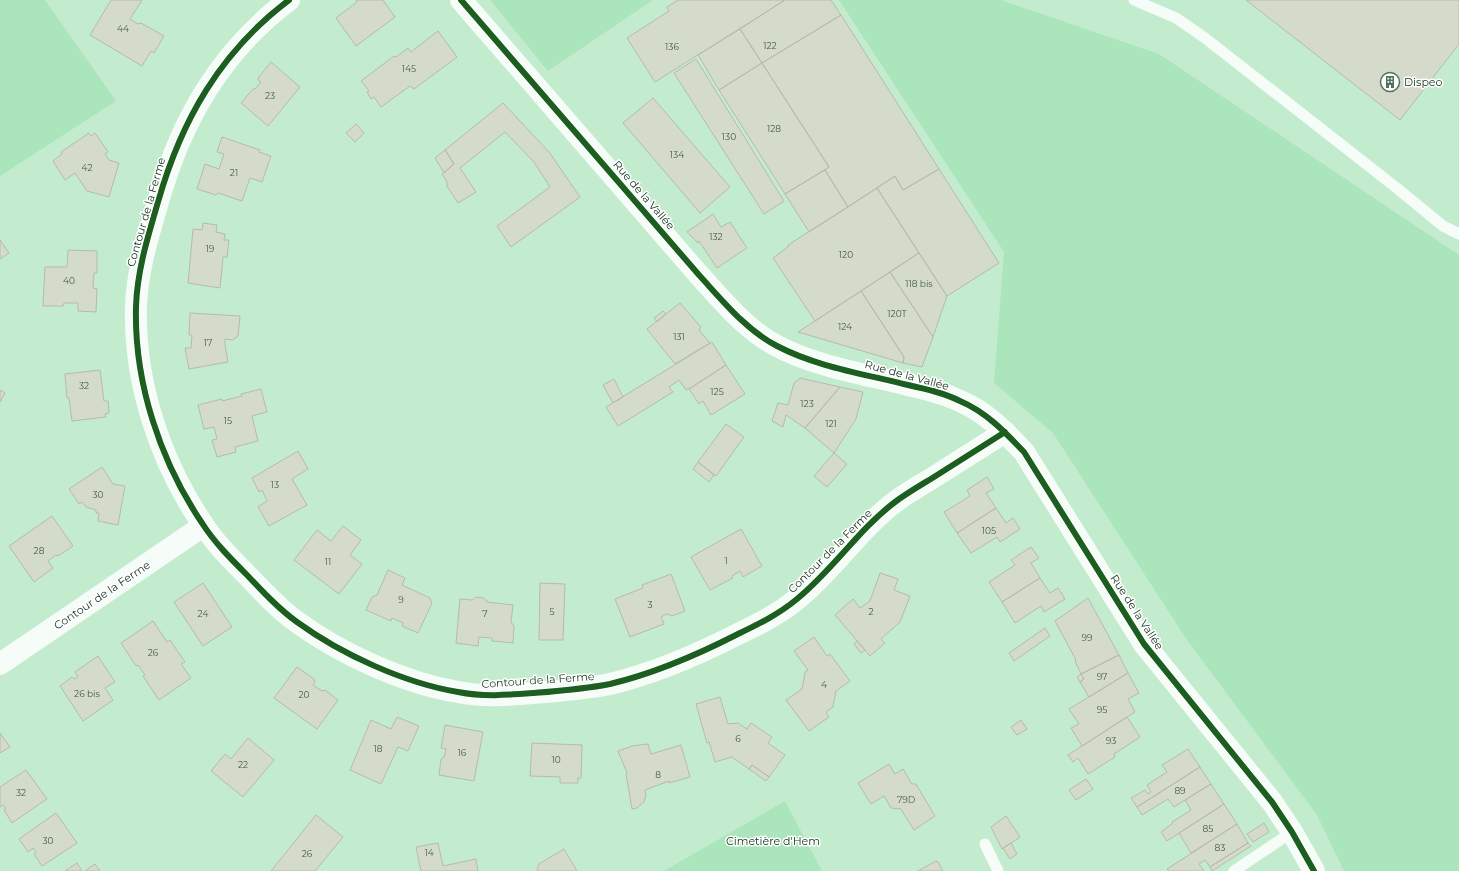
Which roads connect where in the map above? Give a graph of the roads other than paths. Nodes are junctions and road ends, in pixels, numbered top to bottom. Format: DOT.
graph roads {
  1 [pos="289,0"];
  2 [pos="462,0"];
  3 [pos="1134,0"];
  4 [pos="1459,234"];
  5 [pos="1005,432"];
  6 [pos="203,526"];
  7 [pos="0,664"];
  8 [pos="1292,832"];
  9 [pos="985,844"];
  10 [pos="998,871"];
  11 [pos="1234,871"];
  12 [pos="1314,871"];
  1 -- 6 [label="street, Contour de la Ferme"];
  2 -- 5 [label="street, Rue de la Vallée"];
  3 -- 4 [label="lane"];
  5 -- 6 [label="street, Contour de la Ferme"];
  5 -- 8 [label="street, Rue de la Vallée"];
  6 -- 7 [label="street, Contour de la Ferme"];
  8 -- 11 [label="lane"];
  8 -- 12 [label="street, Rue de la Vallée"];
  9 -- 10 [label="lane"];
}
